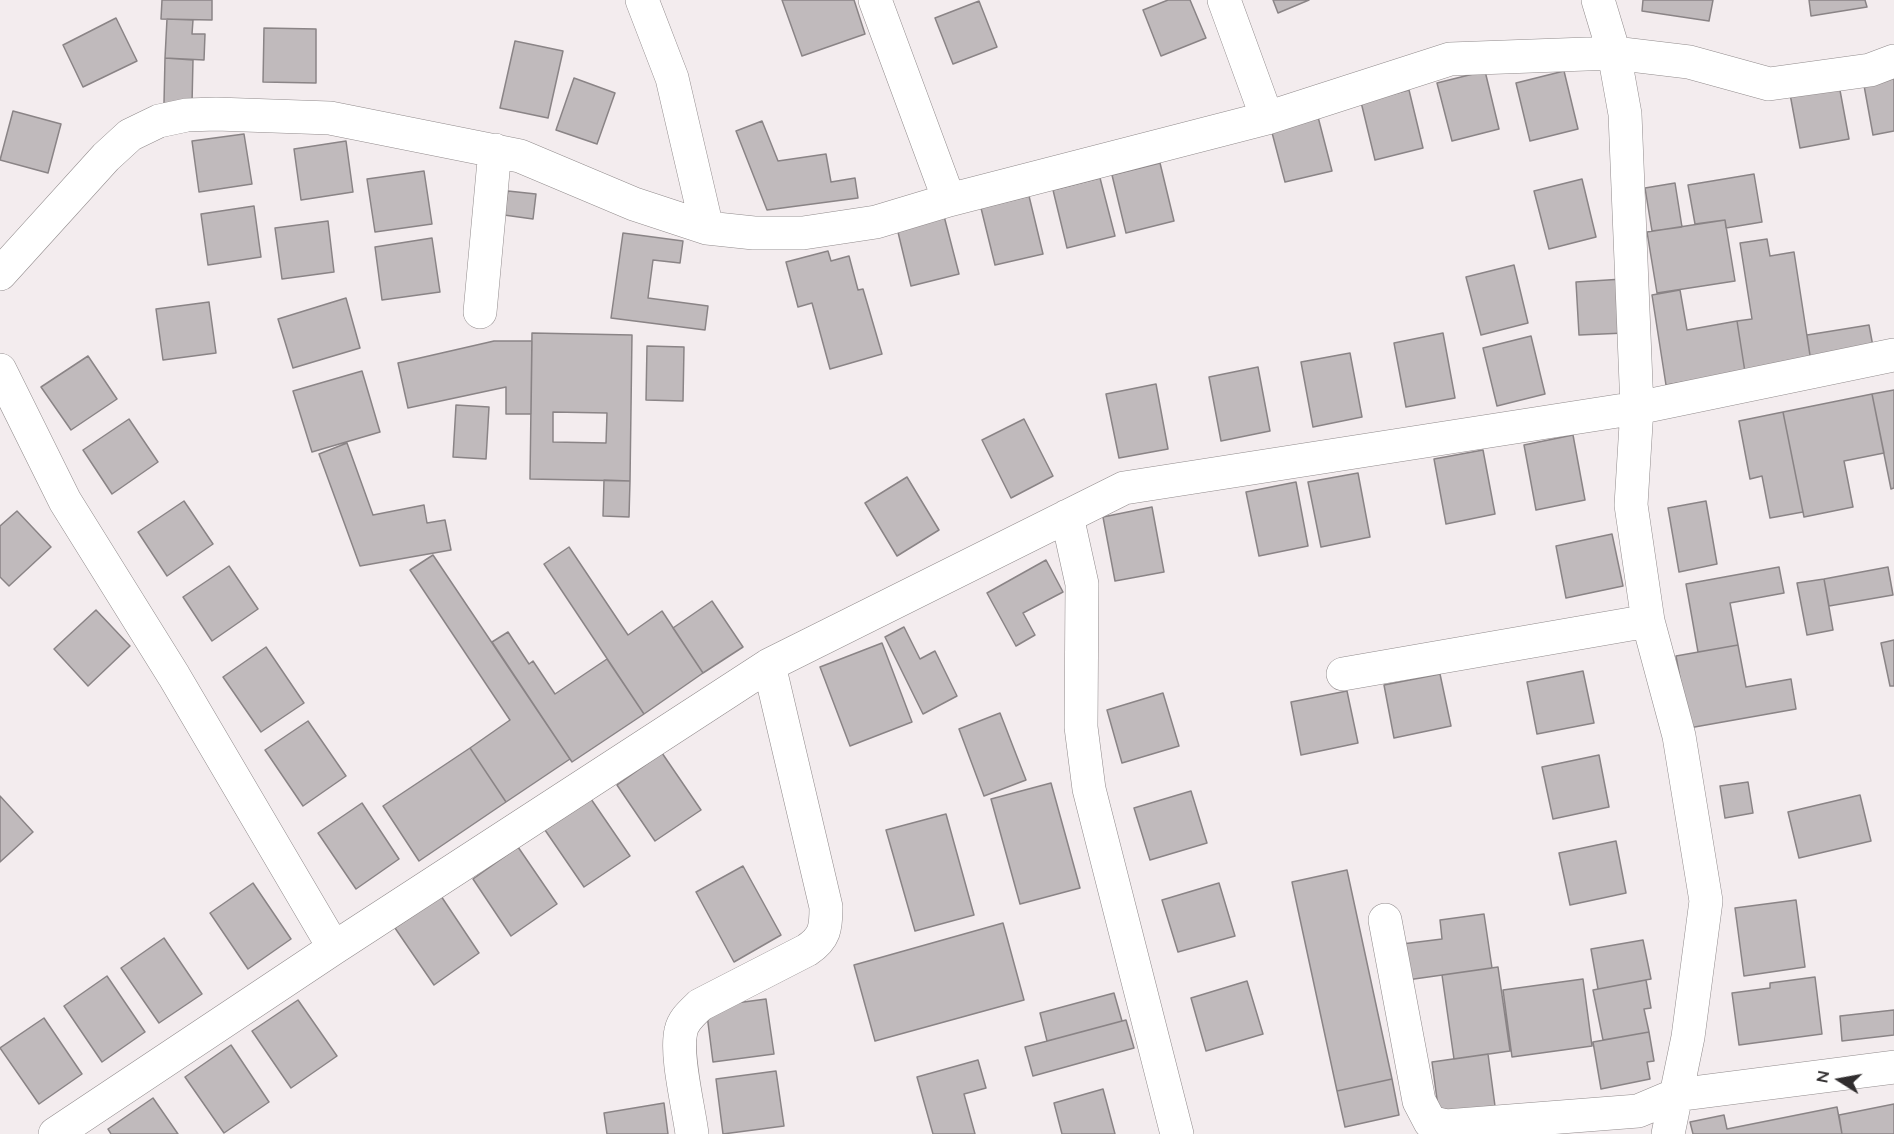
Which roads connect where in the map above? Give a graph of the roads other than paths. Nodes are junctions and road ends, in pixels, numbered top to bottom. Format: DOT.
graph roads {
  1 [pos="642,0"];
  2 [pos="875,0"];
  3 [pos="1224,0"];
  4 [pos="1598,0"];
  5 [pos="1614,53"];
  6 [pos="1894,61"];
  7 [pos="1267,118"];
  8 [pos="495,150"];
  9 [pos="949,200"];
  10 [pos="707,228"];
  11 [pos="0,274"];
  12 [pos="480,312"];
  13 [pos="1894,355"];
  14 [pos="0,370"];
  15 [pos="1637,408"];
  16 [pos="1067,516"];
  17 [pos="1648,621"];
  18 [pos="769,665"];
  19 [pos="1343,674"];
  20 [pos="1385,920"];
  21 [pos="334,948"];
  22 [pos="1894,1067"];
  23 [pos="1676,1095"];
  24 [pos="56,1134"];
  25 [pos="692,1134"];
  26 [pos="1177,1134"];
  27 [pos="1668,1134"];
  1 -- 10 [label="street"];
  2 -- 9 [label="street"];
  3 -- 7 [label="street"];
  4 -- 5 [label="street"];
  5 -- 6 [label="street"];
  5 -- 7 [label="street"];
  5 -- 15 [label="street"];
  7 -- 9 [label="street"];
  8 -- 10 [label="street"];
  8 -- 11 [label="street"];
  8 -- 12 [label="street"];
  9 -- 10 [label="street"];
  13 -- 15 [label="street"];
  14 -- 21 [label="street"];
  15 -- 16 [label="street"];
  15 -- 17 [label="street"];
  16 -- 18 [label="street"];
  16 -- 26 [label="street"];
  17 -- 19 [label="street"];
  17 -- 23 [label="street"];
  18 -- 21 [label="street"];
  18 -- 25 [label="street"];
  20 -- 23 [label="street"];
  21 -- 24 [label="street"];
  22 -- 23 [label="street"];
  23 -- 27 [label="street"];
}
